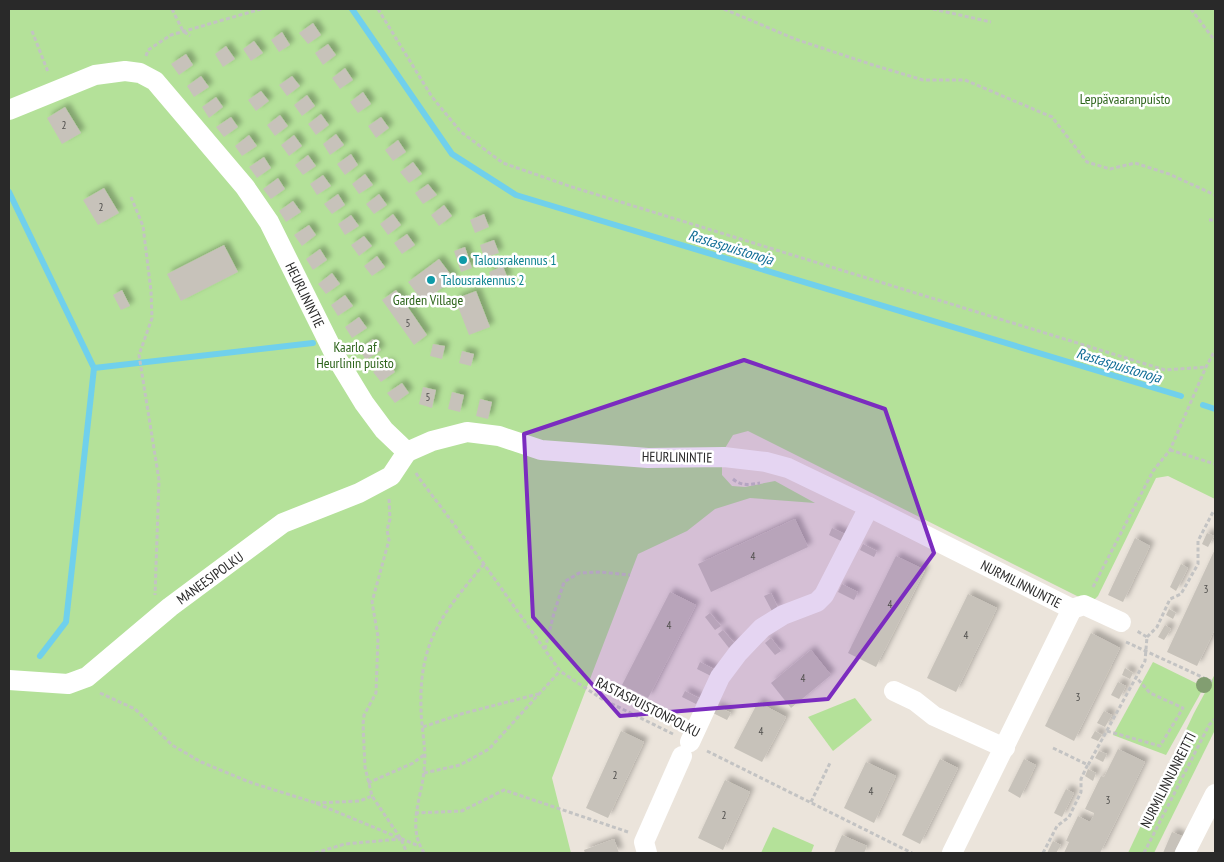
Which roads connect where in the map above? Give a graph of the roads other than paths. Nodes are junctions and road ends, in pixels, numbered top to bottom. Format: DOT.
graph roads {
  1 [pos="9,110"];
  2 [pos="407,452"];
  3 [pos="751,460"];
  4 [pos="869,507"];
  5 [pos="1078,607"];
  6 [pos="1121,631"];
  7 [pos="9,680"];
  8 [pos="894,691"];
  9 [pos="1005,748"];
  10 [pos="1215,794"];
  11 [pos="646,845"];
  12 [pos="952,853"];
  13 [pos="1185,853"];
  1 -- 2 [label="street, HEURLININTIE"];
  2 -- 3 [label="street, HEURLININTIE"];
  2 -- 7 [label="street, MANEESIPOLKU"];
  3 -- 4 [label="street, NURMILINNUNTIE"];
  4 -- 5 [label="street, NURMILINNUNTIE"];
  4 -- 11 [label="street"];
  5 -- 6 [label="street"];
  5 -- 9 [label="street, NURMILINNUNTIE"];
  8 -- 9 [label="street"];
  9 -- 12 [label="street, NURMILINNUNTIE"];
  10 -- 13 [label="street"];
}
